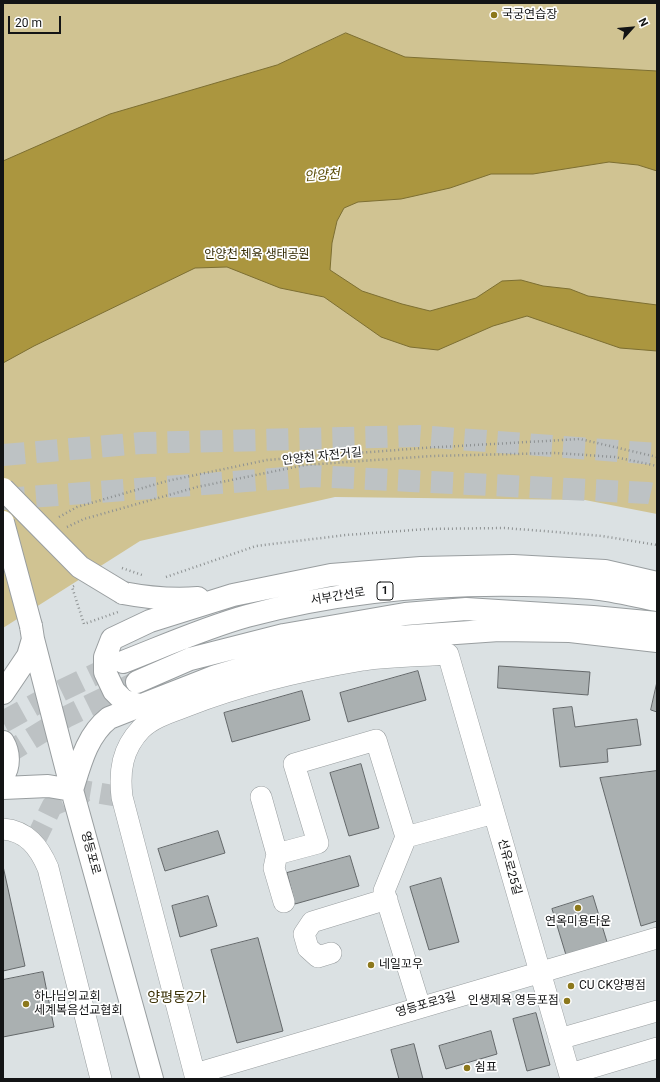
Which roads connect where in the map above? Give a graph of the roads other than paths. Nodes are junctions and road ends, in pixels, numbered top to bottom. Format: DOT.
graph roads {
  1 [pos="3,489"];
  2 [pos="3,522"];
  3 [pos="657,583"];
  4 [pos="233,595"];
  5 [pos="657,600"];
  6 [pos="657,624"];
  7 [pos="32,633"];
  8 [pos="657,641"];
  9 [pos="123,662"];
  10 [pos="138,682"];
  11 [pos="3,693"];
  12 [pos="139,705"];
  13 [pos="3,742"];
  14 [pos="3,776"];
  15 [pos="3,788"];
  16 [pos="72,790"];
  17 [pos="261,797"];
  18 [pos="494,813"];
  19 [pos="3,829"];
  20 [pos="406,837"];
  21 [pos="277,854"];
  22 [pos="387,899"];
  23 [pos="284,902"];
  24 [pos="657,938"];
  25 [pos="331,953"];
  26 [pos="540,972"];
  27 [pos="420,1007"];
  28 [pos="657,1012"];
  29 [pos="559,1039"];
  30 [pos="657,1048"];
  31 [pos="196,1076"];
  32 [pos="570,1076"];
  33 [pos="101,1079"];
  34 [pos="152,1079"];
  1 -- 4 [label="main road, bridge"];
  2 -- 7 [label="main road, 영등포로, bridge"];
  3 -- 4 [label="main road"];
  4 -- 12 [label="main road"];
  5 -- 9 [label="main road, 서부간선로 / 1"];
  6 -- 10 [label="main road, 1"];
  7 -- 11 [label="main road"];
  7 -- 16 [label="main road, 영등포로"];
  8 -- 12 [label="main road"];
  12 -- 16 [label="main road"];
  13 -- 14 [label="main road"];
  15 -- 16 [label="main road"];
  16 -- 34 [label="main road, 영등포로"];
  17 -- 21 [label="street"];
  18 -- 20 [label="street"];
  18 -- 26 [label="street, 선유로25길"];
  18 -- 31 [label="street, 선유로25길"];
  19 -- 33 [label="street"];
  20 -- 21 [label="street"];
  20 -- 22 [label="street"];
  21 -- 23 [label="street"];
  22 -- 25 [label="street"];
  22 -- 27 [label="street"];
  24 -- 26 [label="street, 영등포로3길"];
  26 -- 27 [label="street, 영등포로3길"];
  26 -- 29 [label="street, 선유로25길"];
  27 -- 31 [label="street, 영등포로3길"];
  28 -- 29 [label="street"];
  29 -- 32 [label="street, 선유로25길"];
  30 -- 32 [label="street"];
}
